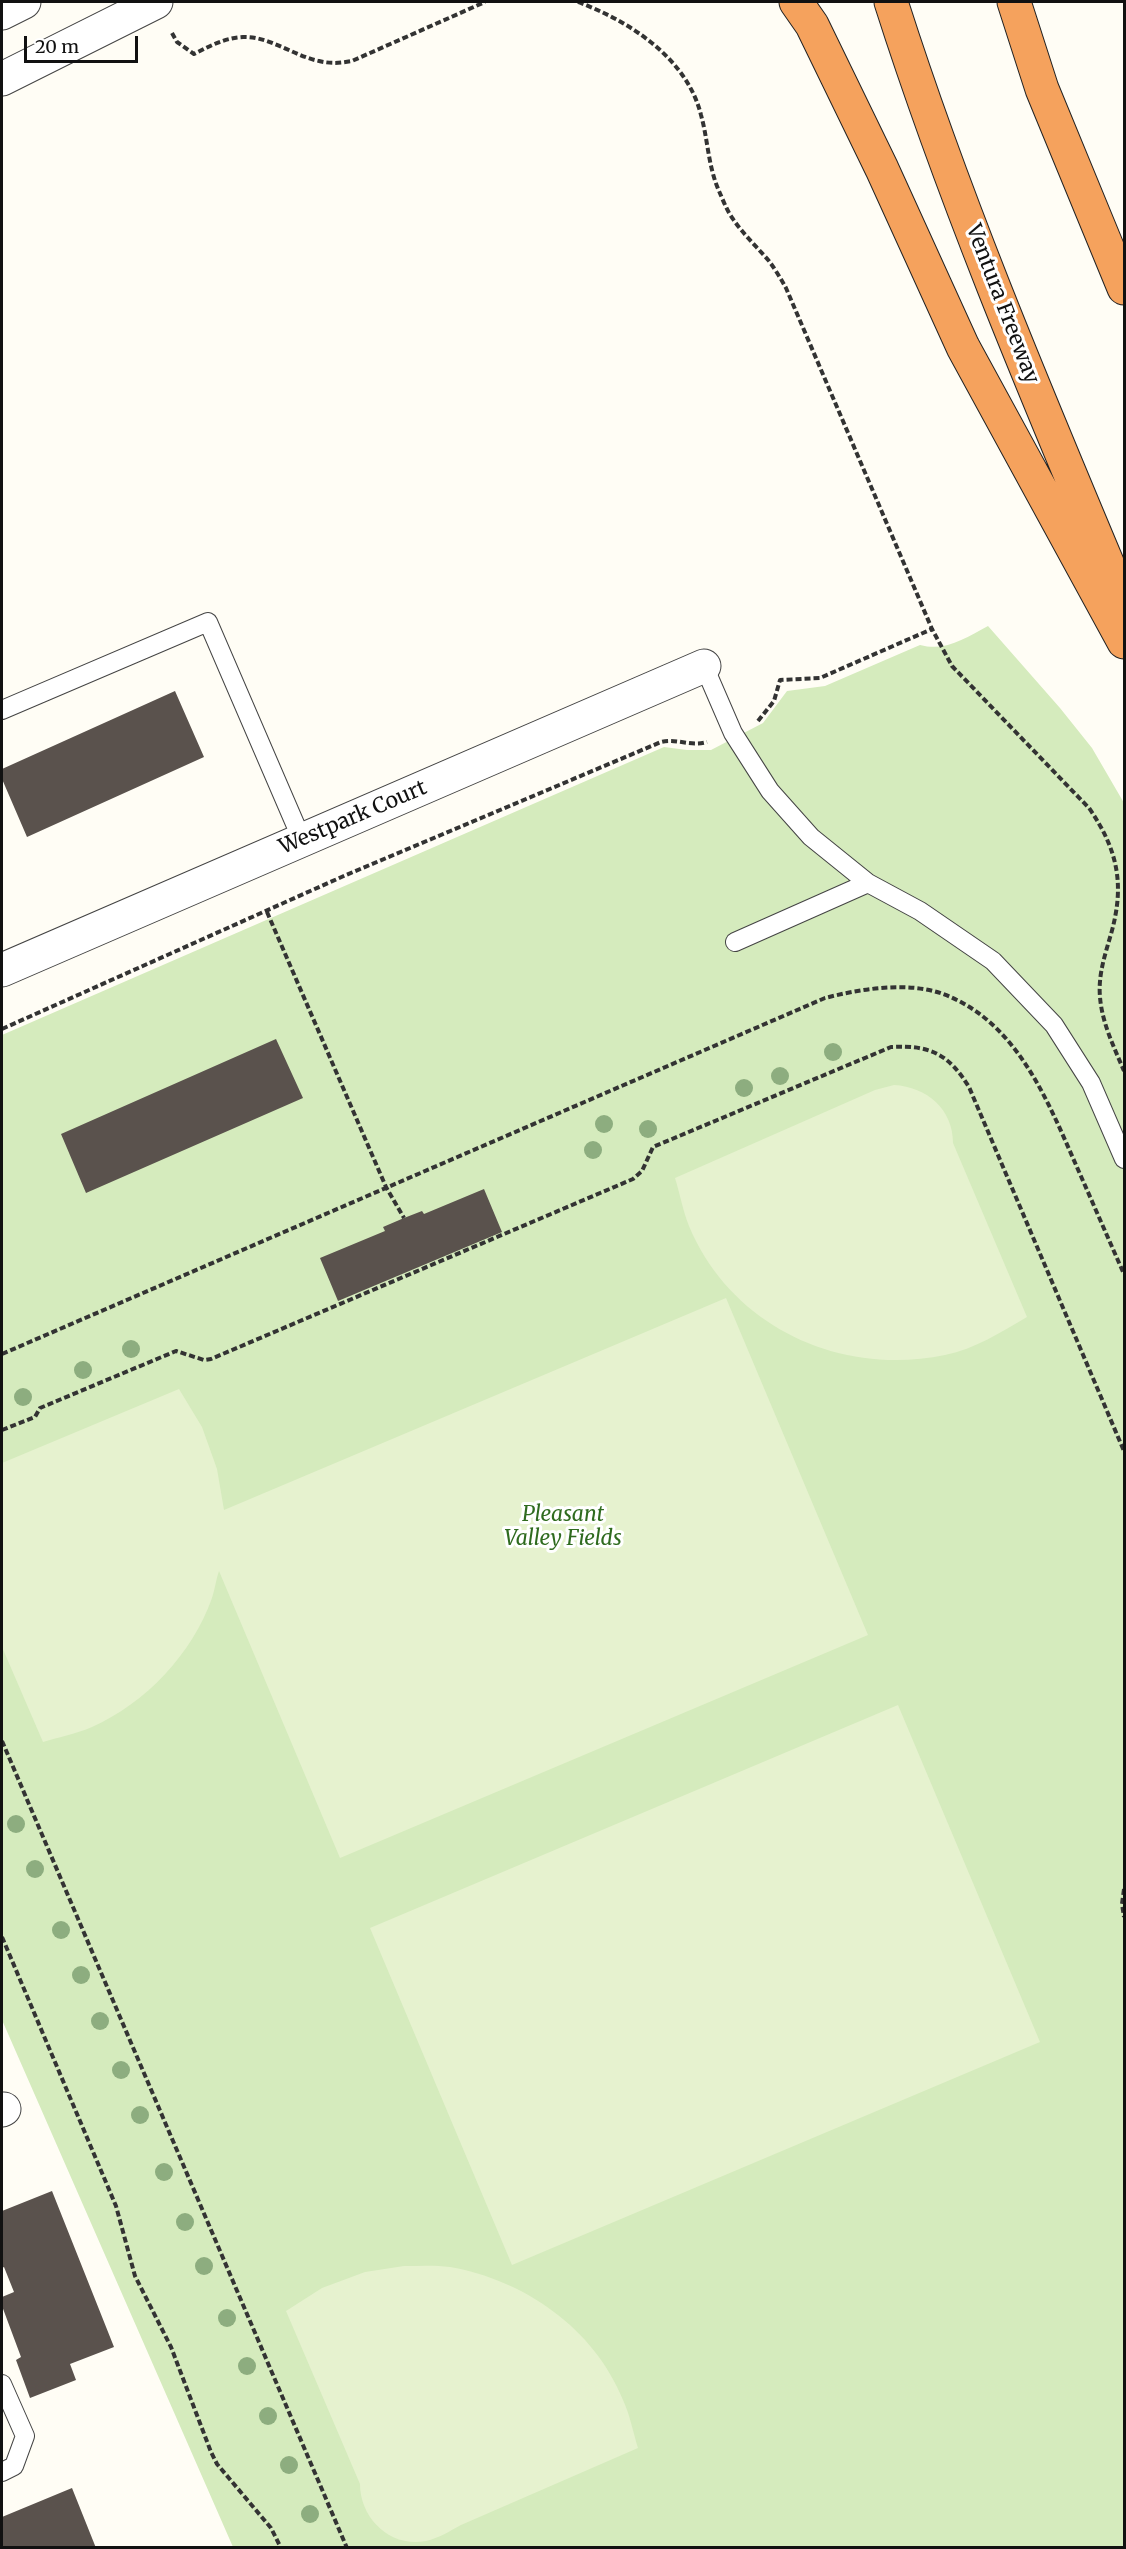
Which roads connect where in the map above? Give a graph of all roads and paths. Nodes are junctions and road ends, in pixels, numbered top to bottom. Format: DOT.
graph roads {
  1 [pos="24,2"];
  2 [pos="156,2"];
  3 [pos="485,2"];
  4 [pos="578,2"];
  5 [pos="796,2"];
  6 [pos="891,2"];
  7 [pos="1014,2"];
  8 [pos="2,13"];
  9 [pos="177,42"];
  10 [pos="2,80"];
  11 [pos="1125,288"];
  12 [pos="1125,603"];
  13 [pos="932,629"];
  14 [pos="1125,642"];
  15 [pos="704,666"];
  16 [pos="2,710"];
  17 [pos="733,733"];
  18 [pos="303,840"];
  19 [pos="868,883"];
  20 [pos="267,912"];
  21 [pos="735,942"];
  22 [pos="2,970"];
  23 [pos="2,1029"];
  24 [pos="1125,1071"];
  25 [pos="1125,1159"];
  26 [pos="386,1187"];
  27 [pos="404,1218"];
  28 [pos="1125,1274"];
  29 [pos="2,1353"];
  30 [pos="2,1430"];
  31 [pos="1125,1451"];
  32 [pos="2,1741"];
  33 [pos="1125,1889"];
  34 [pos="1125,1917"];
  35 [pos="2,1937"];
  36 [pos="2,2384"];
  37 [pos="2,2472"];
  38 [pos="281,2547"];
  39 [pos="347,2547"];
  1 -- 8 [label="street"];
  2 -- 10 [label="street"];
  3 -- 9 [label="path"];
  4 -- 13 [label="path"];
  5 -- 14 [label="highway"];
  6 -- 12 [label="highway, Ventura Freeway"];
  7 -- 11 [label="highway"];
  13 -- 17 [label="path"];
  13 -- 24 [label="path"];
  15 -- 17 [label="lane"];
  15 -- 18 [label="street, Westpark Court"];
  16 -- 18 [label="lane"];
  17 -- 19 [label="lane"];
  17 -- 20 [label="path"];
  18 -- 22 [label="street, Westpark Court"];
  19 -- 21 [label="lane"];
  19 -- 25 [label="lane"];
  20 -- 23 [label="path"];
  20 -- 26 [label="path"];
  26 -- 27 [label="path"];
  26 -- 28 [label="path"];
  26 -- 29 [label="path"];
  30 -- 31 [label="path"];
  32 -- 39 [label="path"];
  33 -- 34 [label="path"];
  35 -- 38 [label="path"];
  36 -- 37 [label="lane"];
}
